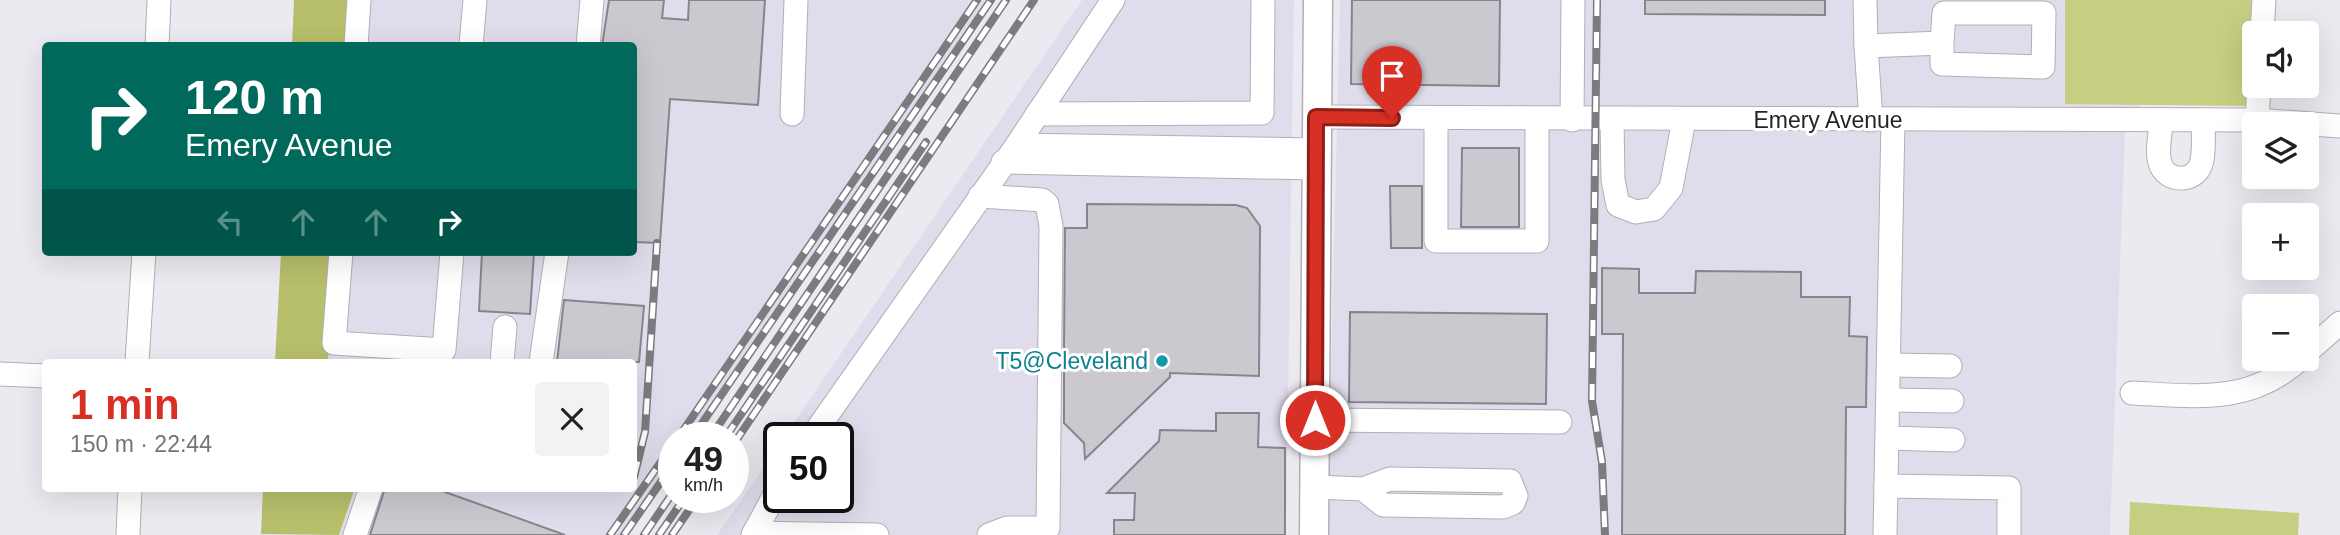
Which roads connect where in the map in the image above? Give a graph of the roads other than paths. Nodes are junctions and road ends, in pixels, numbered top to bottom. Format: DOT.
graph roads {
  1 [pos="159,0"];
  2 [pos="359,0"];
  3 [pos="475,0"];
  4 [pos="592,0"];
  5 [pos="796,0"];
  6 [pos="1113,0"];
  7 [pos="1263,0"];
  8 [pos="1318,0"];
  9 [pos="1573,0"];
  10 [pos="1865,0"];
  11 [pos="2264,0"];
  12 [pos="2263,21"];
  13 [pos="156,42"];
  14 [pos="356,42"];
  15 [pos="471,42"];
  16 [pos="589,42"];
  17 [pos="1942,43"];
  18 [pos="1866,46"];
  19 [pos="792,114"];
  20 [pos="1037,114"];
  21 [pos="1316,117"];
  22 [pos="1436,118"];
  23 [pos="1537,120"];
  24 [pos="1572,120"];
  25 [pos="1612,120"];
  26 [pos="1684,120"];
  27 [pos="1882,120"];
  28 [pos="2161,120"];
  29 [pos="2203,120"];
  30 [pos="2242,120"];
  31 [pos="2319,124"];
  32 [pos="2340,126"];
  33 [pos="1010,153"];
  34 [pos="1316,159"];
  35 [pos="980,196"];
  36 [pos="144,256"];
  37 [pos="341,256"];
  38 [pos="453,256"];
  39 [pos="556,256"];
  40 [pos="2340,323"];
  41 [pos="505,327"];
  42 [pos="2319,342"];
  43 [pos="137,359"];
  44 [pos="502,359"];
  45 [pos="541,359"];
  46 [pos="1889,365"];
  47 [pos="1950,366"];
  48 [pos="2286,371"];
  49 [pos="0,374"];
  50 [pos="42,376"];
  51 [pos="2132,393"];
  52 [pos="1888,400"];
  53 [pos="1952,401"];
  54 [pos="1315,420"];
  55 [pos="822,422"];
  56 [pos="1560,422"];
  57 [pos="1888,439"];
  58 [pos="1953,440"];
  59 [pos="1886,486"];
  60 [pos="1315,487"];
  61 [pos="1363,489"];
  62 [pos="130,492"];
  63 [pos="371,492"];
  64 [pos="765,513"];
  65 [pos="1048,531"];
  66 [pos="754,534"];
  67 [pos="128,535"];
  68 [pos="355,535"];
  69 [pos="877,535"];
  70 [pos="989,535"];
  71 [pos="1314,535"];
  72 [pos="1885,535"];
  73 [pos="2010,535"];
  1 -- 13 [label="street"];
  2 -- 14 [label="street"];
  3 -- 15 [label="street"];
  4 -- 16 [label="street"];
  5 -- 19 [label="street"];
  6 -- 20 [label="street"];
  7 -- 20 [label="street"];
  8 -- 21 [label="main road"];
  9 -- 24 [label="street"];
  10 -- 18 [label="street"];
  11 -- 12 [label="street"];
  17 -- 17 [label="street"];
  17 -- 18 [label="street"];
  18 -- 27 [label="street"];
  20 -- 33 [label="street"];
  21 -- 22 [label="street, Emery Avenue"];
  21 -- 34 [label="main road"];
  22 -- 23 [label="street, Emery Avenue"];
  22 -- 23 [label="street"];
  23 -- 24 [label="street, Emery Avenue"];
  24 -- 25 [label="street, Emery Avenue"];
  25 -- 26 [label="street, Emery Avenue"];
  25 -- 26 [label="street"];
  26 -- 27 [label="street, Emery Avenue"];
  27 -- 28 [label="street, Emery Avenue"];
  27 -- 46 [label="street"];
  28 -- 29 [label="street, Emery Avenue"];
  28 -- 29 [label="street"];
  29 -- 30 [label="street, Emery Avenue"];
  31 -- 32 [label="street, Emery Avenue"];
  33 -- 34 [label="street"];
  33 -- 35 [label="street"];
  34 -- 54 [label="main road"];
  35 -- 55 [label="street"];
  35 -- 65 [label="street"];
  36 -- 43 [label="street"];
  37 -- 38 [label="street"];
  39 -- 45 [label="street"];
  40 -- 42 [label="street"];
  41 -- 44 [label="street"];
  46 -- 47 [label="street"];
  46 -- 52 [label="street"];
  48 -- 51 [label="street"];
  49 -- 50 [label="street"];
  52 -- 53 [label="street"];
  52 -- 57 [label="street"];
  54 -- 56 [label="street"];
  54 -- 60 [label="main road"];
  57 -- 58 [label="street"];
  57 -- 59 [label="street"];
  59 -- 72 [label="street"];
  59 -- 73 [label="street"];
  60 -- 61 [label="street"];
  60 -- 71 [label="main road"];
  61 -- 61 [label="street"];
  62 -- 67 [label="street"];
  63 -- 68 [label="street"];
  64 -- 66 [label="street"];
  65 -- 70 [label="street"];
  66 -- 69 [label="street"];
}
